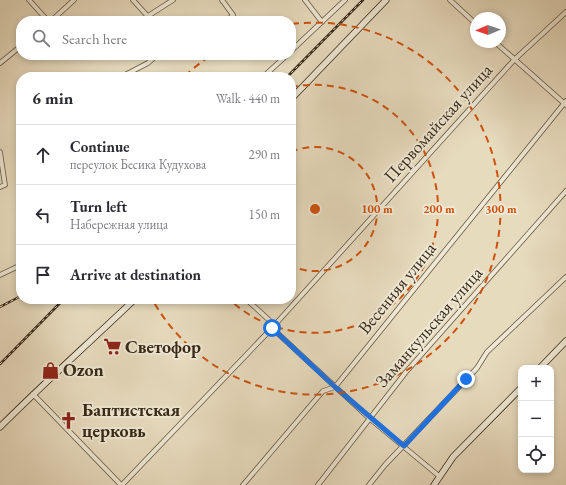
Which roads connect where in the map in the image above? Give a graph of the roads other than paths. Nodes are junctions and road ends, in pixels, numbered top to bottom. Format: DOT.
graph roads {
  1 [pos="29,0"];
  2 [pos="74,0"];
  3 [pos="133,0"];
  4 [pos="173,0"];
  5 [pos="222,0"];
  6 [pos="304,0"];
  7 [pos="346,0"];
  8 [pos="386,0"];
  9 [pos="450,0"];
  10 [pos="566,12"];
  11 [pos="45,16"];
  12 [pos="56,16"];
  13 [pos="148,16"];
  14 [pos="232,16"];
  15 [pos="470,18"];
  16 [pos="322,22"];
  17 [pos="296,46"];
  18 [pos="501,48"];
  19 [pos="16,50"];
  20 [pos="151,60"];
  21 [pos="282,60"];
  22 [pos="514,60"];
  23 [pos="0,63"];
  24 [pos="131,72"];
  25 [pos="269,72"];
  26 [pos="296,94"];
  27 [pos="565,103"];
  28 [pos="0,152"];
  29 [pos="0,188"];
  30 [pos="566,191"];
  31 [pos="16,267"];
  32 [pos="0,275"];
  33 [pos="566,277"];
  34 [pos="296,301"];
  35 [pos="130,304"];
  36 [pos="251,304"];
  37 [pos="294,304"];
  38 [pos="272,328"];
  39 [pos="566,341"];
  40 [pos="543,365"];
  41 [pos="335,387"];
  42 [pos="518,391"];
  43 [pos="33,394"];
  44 [pos="369,418"];
  45 [pos="0,427"];
  46 [pos="404,446"];
  47 [pos="439,476"];
  48 [pos="121,485"];
  49 [pos="243,485"];
  50 [pos="318,485"];
  51 [pos="369,485"];
  52 [pos="434,485"];
  1 -- 11 [label="street"];
  2 -- 12 [label="street"];
  3 -- 13 [label="street"];
  4 -- 13 [label="street"];
  5 -- 14 [label="street"];
  6 -- 16 [label="street"];
  7 -- 16 [label="street"];
  8 -- 26 [label="street"];
  9 -- 15 [label="street"];
  10 -- 22 [label="street, Первомайская улица"];
  16 -- 17 [label="street"];
  18 -- 22 [label="street"];
  19 -- 23 [label="street"];
  20 -- 24 [label="street"];
  21 -- 25 [label="street"];
  22 -- 27 [label="street"];
  22 -- 34 [label="street, Первомайская улица"];
  27 -- 41 [label="street, Весенняя улица"];
  28 -- 29 [label="street"];
  30 -- 44 [label="street, Заманкульская улица"];
  31 -- 32 [label="street"];
  33 -- 46 [label="street"];
  35 -- 43 [label="street"];
  36 -- 38 [label="street"];
  37 -- 38 [label="street, Первомайская улица"];
  38 -- 41 [label="street"];
  38 -- 48 [label="street, Первомайская улица"];
  39 -- 40 [label="street"];
  41 -- 44 [label="street"];
  41 -- 49 [label="street, Весенняя улица"];
  42 -- 47 [label="street"];
  43 -- 45 [label="street"];
  43 -- 48 [label="street"];
  44 -- 46 [label="street"];
  44 -- 50 [label="street, Заманкульская улица"];
  46 -- 47 [label="street"];
  46 -- 51 [label="street"];
  47 -- 52 [label="street"];
}
